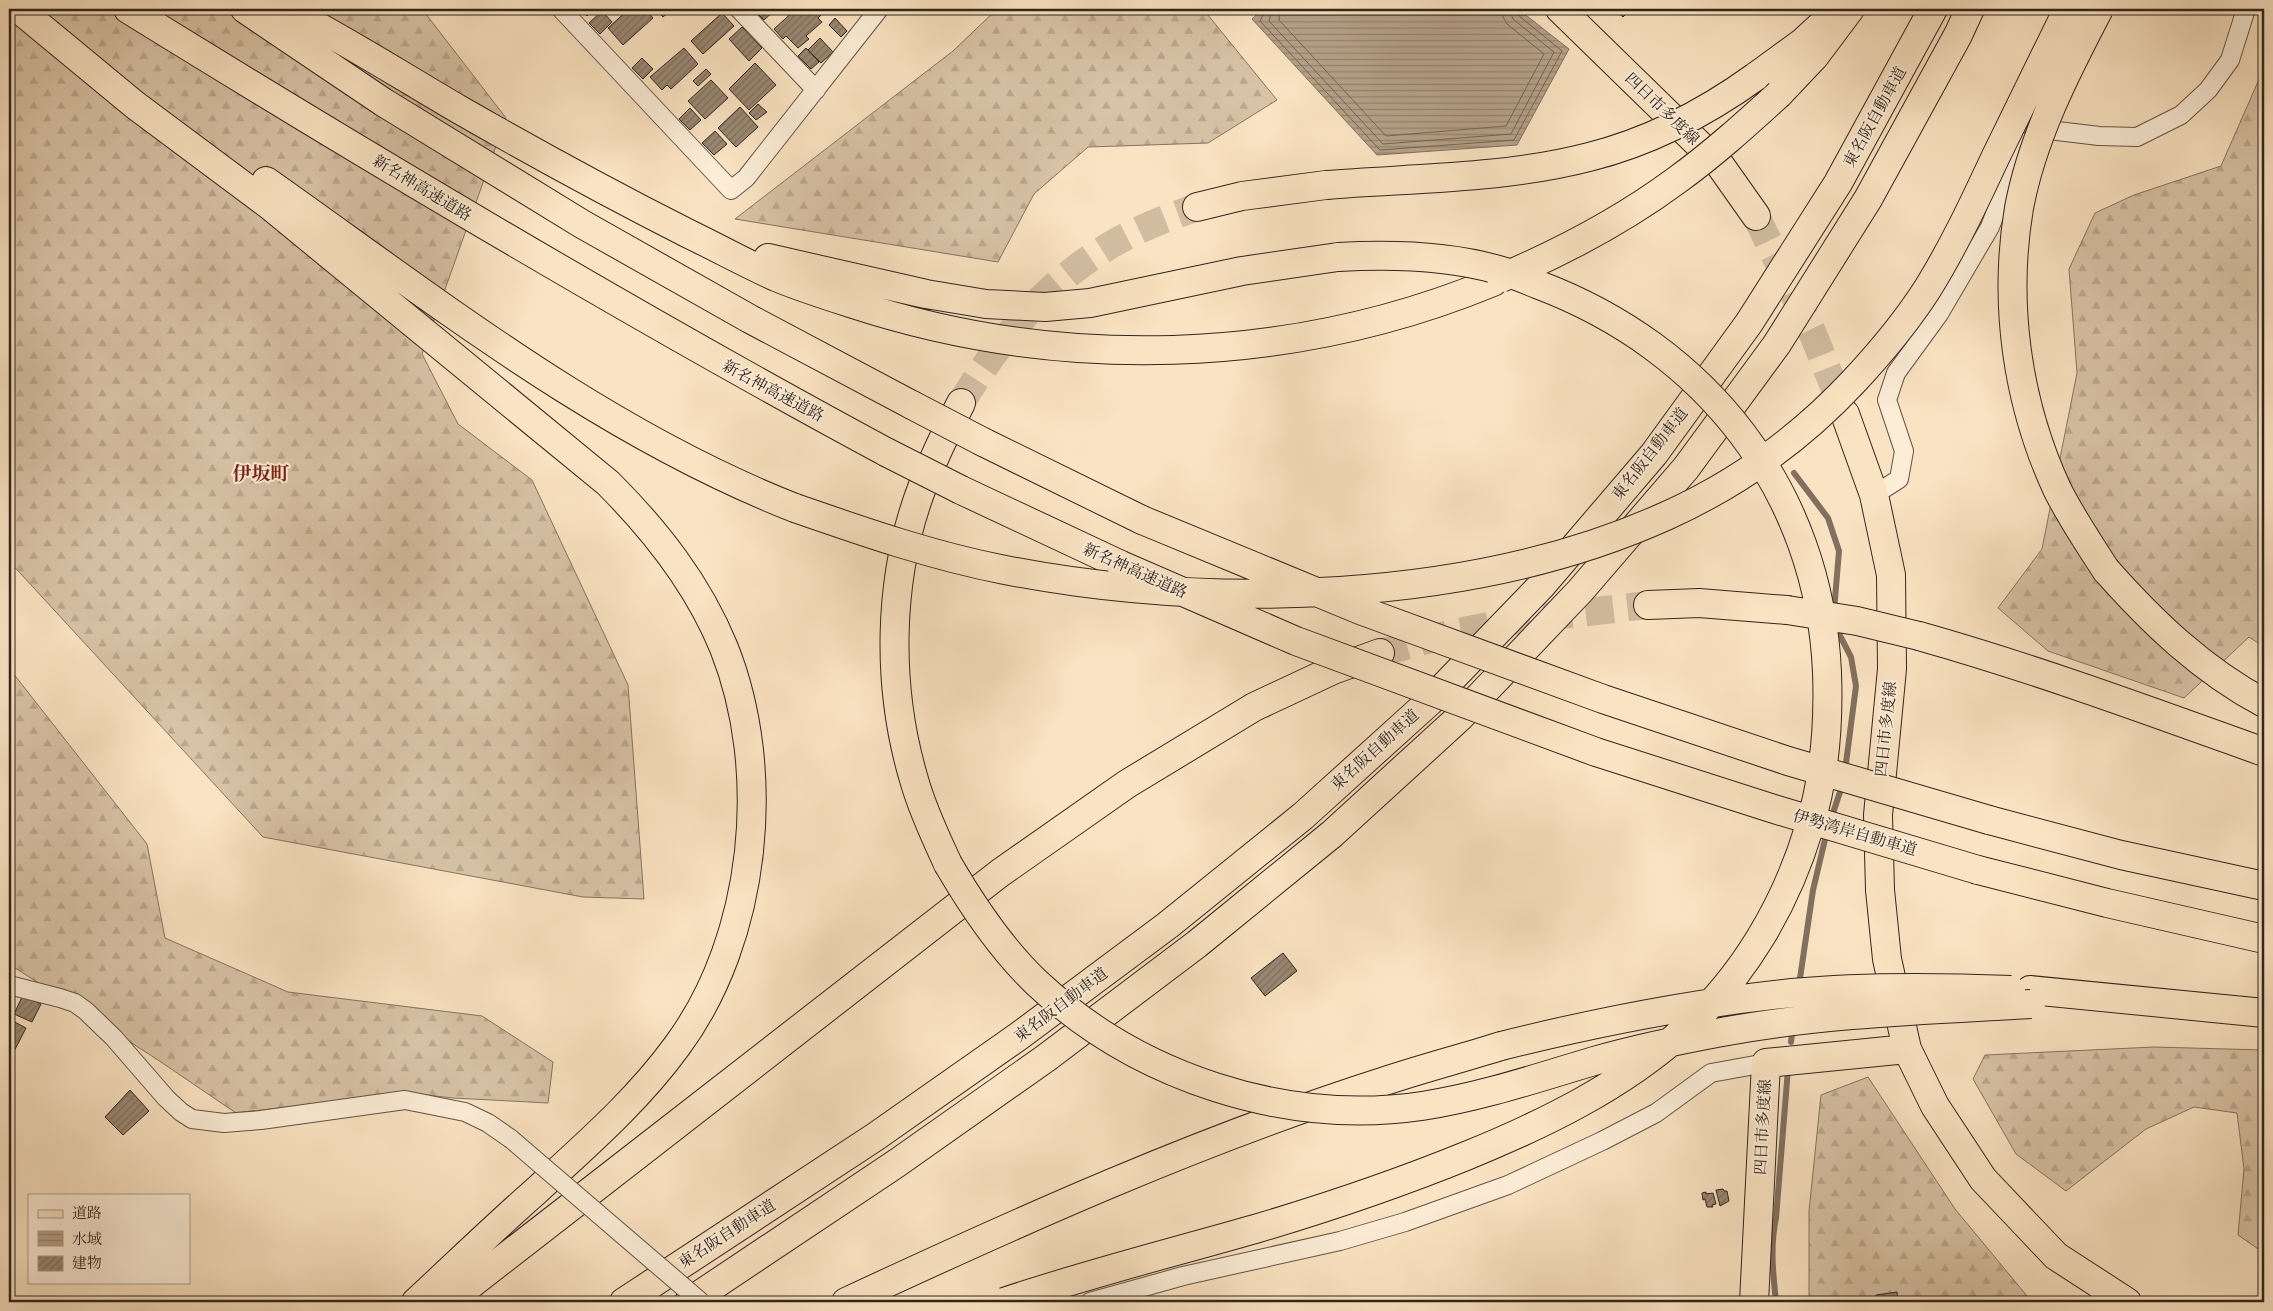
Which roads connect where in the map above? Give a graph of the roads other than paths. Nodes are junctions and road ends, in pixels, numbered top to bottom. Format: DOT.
graph roads {
  1 [pos="19,9"];
  2 [pos="128,9"];
  3 [pos="245,9"];
  4 [pos="286,9"];
  5 [pos="561,9"];
  6 [pos="738,9"];
  7 [pos="879,9"];
  8 [pos="1560,9"];
  9 [pos="1839,9"];
  10 [pos="1850,9"];
  11 [pos="1933,9"];
  12 [pos="1970,9"];
  13 [pos="2068,9"];
  14 [pos="2099,9"];
  15 [pos="2246,9"];
  16 [pos="816,90"];
  17 [pos="1197,207"];
  18 [pos="1756,216"];
  19 [pos="674,226"];
  20 [pos="960,402"];
  21 [pos="1845,414"];
  22 [pos="1874,495"];
  23 [pos="1648,605"];
  24 [pos="1380,652"];
  25 [pos="1454,700"];
  26 [pos="2264,703"];
  27 [pos="2264,752"];
  28 [pos="2264,886"];
  29 [pos="2264,939"];
  30 [pos="9,985"];
  31 [pos="2030,997"];
  32 [pos="2264,1013"];
  33 [pos="1907,1049"];
  34 [pos="1766,1063"];
  35 [pos="416,1302"];
  36 [pos="448,1302"];
  37 [pos="624,1302"];
  38 [pos="689,1302"];
  39 [pos="701,1302"];
  40 [pos="846,1302"];
  41 [pos="1004,1302"];
  42 [pos="1090,1302"];
  43 [pos="1754,1302"];
  44 [pos="2127,1302"];
  1 -- 13 [label="main road, bridge"];
  1 -- 35 [label="main road"];
  2 -- 25 [label="main road, 新名神高速道路, bridge"];
  3 -- 28 [label="main road, bridge"];
  4 -- 19 [label="main road"];
  5 -- 16 [label="street"];
  6 -- 16 [label="street"];
  7 -- 16 [label="street"];
  8 -- 18 [label="main road, 四日市多度線"];
  9 -- 17 [label="main road, bridge"];
  10 -- 19 [label="main road, bridge"];
  11 -- 37 [label="main road, 東名阪自動車道"];
  12 -- 38 [label="main road, 東名阪自動車道"];
  14 -- 26 [label="main road, bridge"];
  15 -- 22 [label="street"];
  19 -- 41 [label="main road, bridge"];
  20 -- 31 [label="main road, bridge"];
  21 -- 22 [label="main road, 四日市多度線"];
  22 -- 33 [label="main road, 四日市多度線"];
  23 -- 27 [label="main road, bridge"];
  24 -- 36 [label="main road"];
  25 -- 29 [label="main road, 伊勢湾岸自動車道, bridge"];
  30 -- 39 [label="street, bridge"];
  31 -- 32 [label="main road"];
  31 -- 40 [label="main road, bridge"];
  33 -- 34 [label="main road, 四日市多度線"];
  33 -- 44 [label="main road, 四日市多度線"];
  34 -- 42 [label="street"];
  34 -- 43 [label="main road, 四日市多度線"];
}
